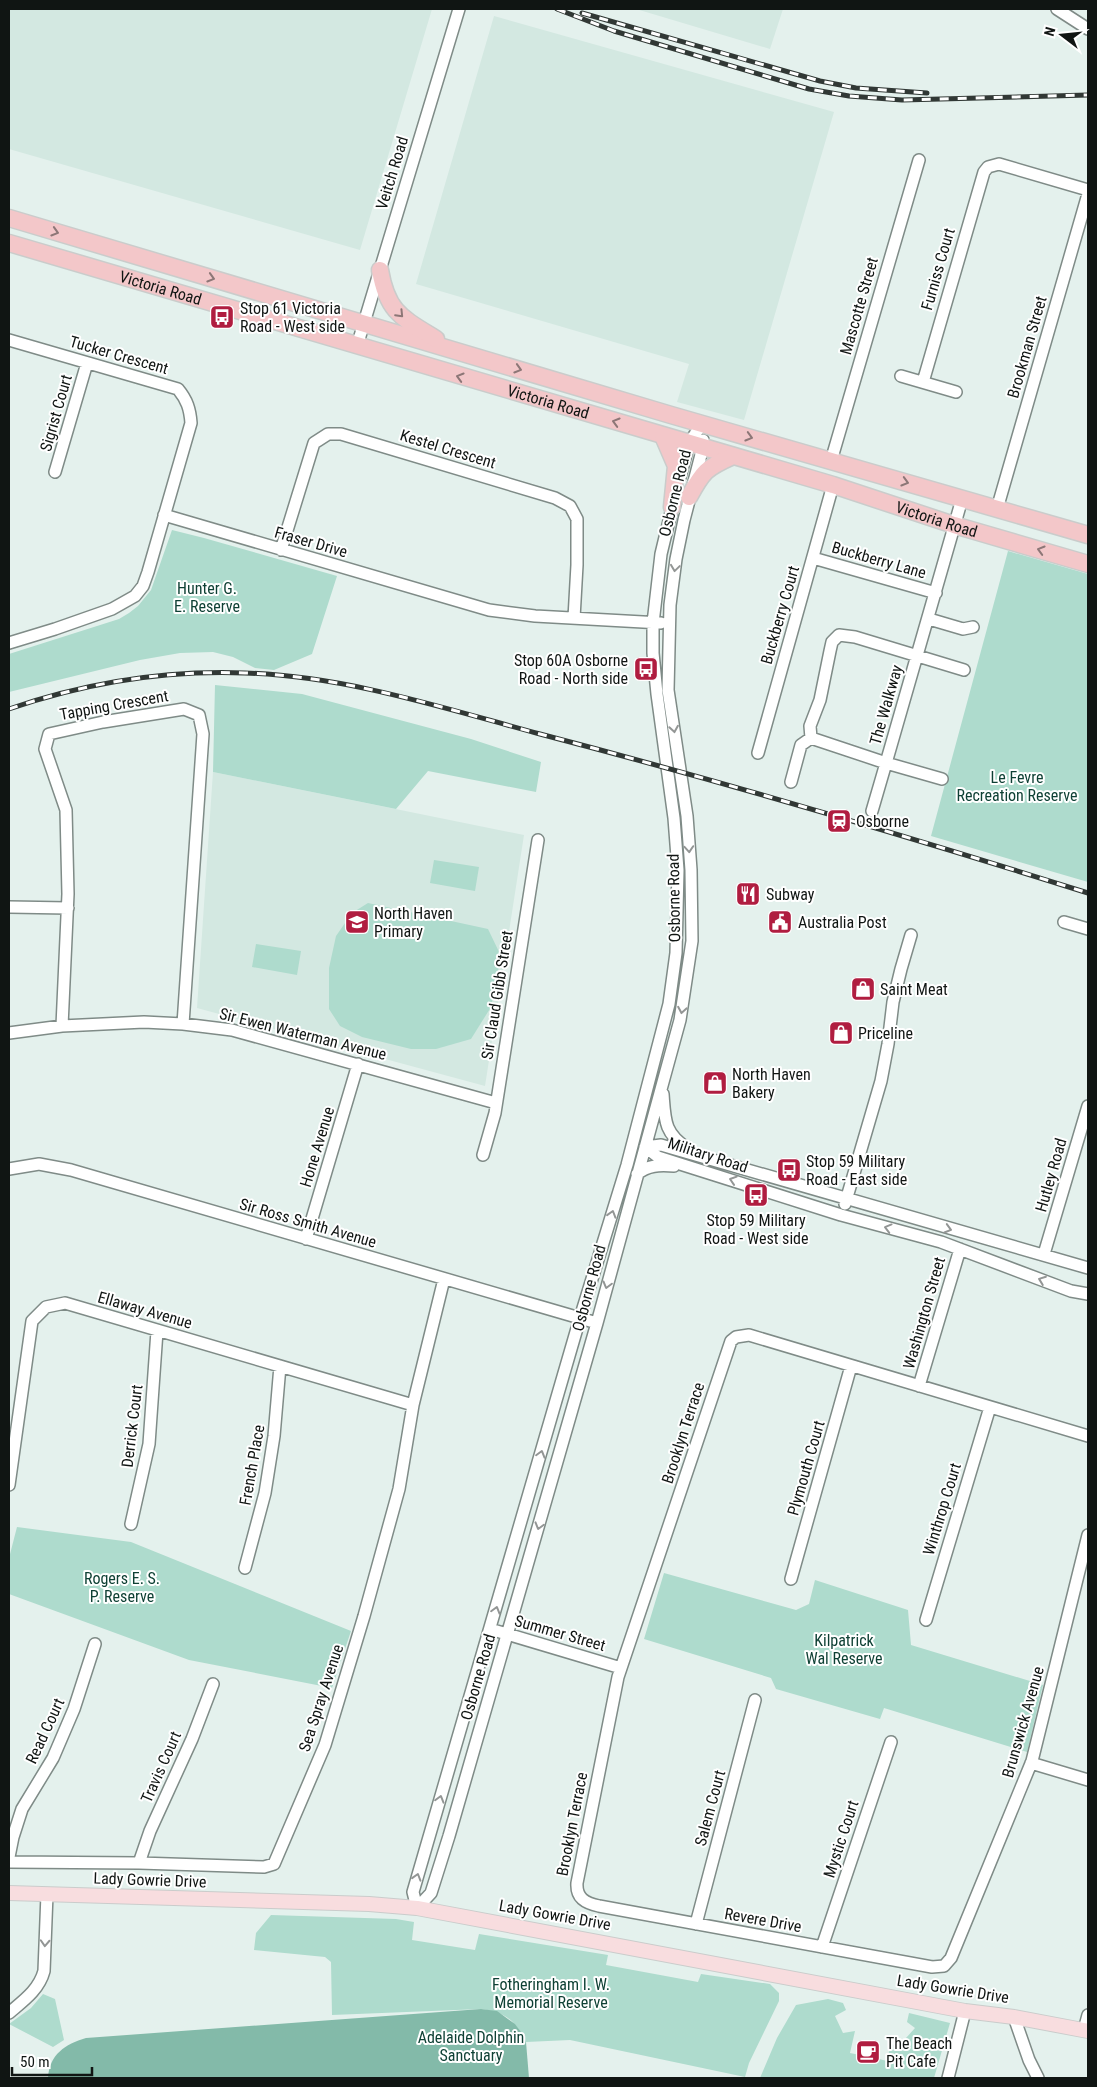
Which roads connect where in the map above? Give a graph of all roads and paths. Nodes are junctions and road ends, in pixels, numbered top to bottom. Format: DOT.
graph roads {
  1 [pos="459,9"];
  2 [pos="1057,9"];
  3 [pos="1088,29"];
  4 [pos="919,160"];
  5 [pos="1088,190"];
  6 [pos="1088,194"];
  7 [pos="9,218"];
  8 [pos="9,243"];
  9 [pos="380,270"];
  10 [pos="364,324"];
  11 [pos="9,340"];
  12 [pos="357,346"];
  13 [pos="455,350"];
  14 [pos="88,363"];
  15 [pos="901,376"];
  16 [pos="923,382"];
  17 [pos="956,392"];
  18 [pos="702,424"];
  19 [pos="663,436"];
  20 [pos="696,445"];
  21 [pos="733,456"];
  22 [pos="831,461"];
  23 [pos="56,472"];
  24 [pos="833,485"];
  25 [pos="689,497"];
  26 [pos="962,499"];
  27 [pos="672,507"];
  28 [pos="997,509"];
  29 [pos="164,515"];
  30 [pos="954,525"];
  31 [pos="1088,536"];
  32 [pos="281,550"];
  33 [pos="813,558"];
  34 [pos="1088,564"];
  35 [pos="936,593"];
  36 [pos="574,618"];
  37 [pos="929,619"];
  38 [pos="653,623"];
  39 [pos="669,623"];
  40 [pos="973,627"];
  41 [pos="9,642"];
  42 [pos="918,656"];
  43 [pos="964,670"];
  44 [pos="811,738"];
  45 [pos="758,753"];
  46 [pos="886,763"];
  47 [pos="942,779"];
  48 [pos="791,782"];
  49 [pos="872,811"];
  50 [pos="538,840"];
  51 [pos="9,907"];
  52 [pos="68,908"];
  53 [pos="678,921"];
  54 [pos="1064,922"];
  55 [pos="1088,928"];
  56 [pos="912,935"];
  57 [pos="692,940"];
  58 [pos="676,953"];
  59 [pos="183,1024"];
  60 [pos="62,1026"];
  61 [pos="9,1033"];
  62 [pos="358,1064"];
  63 [pos="662,1084"];
  64 [pos="496,1103"];
  65 [pos="1088,1106"];
  66 [pos="638,1122"];
  67 [pos="644,1147"];
  68 [pos="483,1155"];
  69 [pos="700,1156"];
  70 [pos="627,1165"];
  71 [pos="695,1168"];
  72 [pos="9,1169"];
  73 [pos="637,1174"];
  74 [pos="846,1198"];
  75 [pos="841,1215"];
  76 [pos="306,1239"];
  77 [pos="960,1249"];
  78 [pos="1044,1254"];
  79 [pos="1088,1268"];
  80 [pos="444,1279"];
  81 [pos="1088,1294"];
  82 [pos="580,1318"];
  83 [pos="596,1323"];
  84 [pos="157,1331"];
  85 [pos="280,1366"];
  86 [pos="852,1366"];
  87 [pos="920,1386"];
  88 [pos="413,1405"];
  89 [pos="990,1407"];
  90 [pos="1088,1436"];
  91 [pos="9,1485"];
  92 [pos="130,1524"];
  93 [pos="1088,1535"];
  94 [pos="245,1568"];
  95 [pos="791,1579"];
  96 [pos="926,1620"];
  97 [pos="490,1629"];
  98 [pos="508,1634"];
  99 [pos="95,1644"];
  100 [pos="621,1668"];
  101 [pos="213,1684"];
  102 [pos="755,1700"];
  103 [pos="891,1742"];
  104 [pos="1031,1763"];
  105 [pos="1088,1780"];
  106 [pos="9,1857"];
  107 [pos="9,1862"];
  108 [pos="139,1863"];
  109 [pos="9,1893"];
  110 [pos="47,1894"];
  111 [pos="579,1896"];
  112 [pos="417,1908"];
  113 [pos="696,1924"];
  114 [pos="822,1947"];
  115 [pos="944,1966"];
  116 [pos="965,2011"];
  117 [pos="9,2013"];
  118 [pos="1088,2015"];
  119 [pos="1014,2017"];
  120 [pos="1086,2030"];
  121 [pos="948,2078"];
  122 [pos="1038,2078"];
  1 -- 9 [label="street, Veitch Road"];
  2 -- 3 [label="street"];
  4 -- 22 [label="street, Mascotte Street"];
  5 -- 16 [label="street, Furniss Court"];
  6 -- 28 [label="street, Brookman Street"];
  7 -- 10 [label="highway, Victoria Road, one-way"];
  8 -- 12 [label="highway, Victoria Road"];
  9 -- 10 [label="street, Veitch Road"];
  9 -- 13 [label="highway, one-way"];
  10 -- 12 [label="street, Veitch Road"];
  10 -- 13 [label="highway, Victoria Road"];
  11 -- 14 [label="street, Tucker Crescent"];
  19 -- 12 [label="highway, Victoria Road, one-way"];
  13 -- 18 [label="highway, Victoria Road, one-way"];
  14 -- 23 [label="street, Sigrist Court"];
  14 -- 29 [label="street, Tucker Crescent"];
  15 -- 16 [label="street"];
  16 -- 17 [label="street"];
  18 -- 20 [label="street, Osborne Road"];
  18 -- 22 [label="highway, Victoria Road, one-way"];
  19 -- 20 [label="highway, Victoria Road"];
  19 -- 27 [label="highway"];
  20 -- 21 [label="highway, Victoria Road"];
  20 -- 25 [label="street, Osborne Road"];
  20 -- 27 [label="street, Osborne Road"];
  21 -- 24 [label="highway, Victoria Road"];
  21 -- 25 [label="highway"];
  22 -- 26 [label="highway, Victoria Road, one-way"];
  24 -- 30 [label="highway, Victoria Road"];
  24 -- 33 [label="street, Buckberry Court"];
  25 -- 39 [label="street, Osborne Road, one-way"];
  26 -- 28 [label="highway, Victoria Road"];
  26 -- 30 [label="street, The Walkway"];
  27 -- 38 [label="street, Osborne Road"];
  28 -- 31 [label="highway, Victoria Road"];
  29 -- 32 [label="street, Fraser Drive"];
  29 -- 41 [label="street"];
  34 -- 30 [label="highway, Victoria Road, one-way"];
  30 -- 35 [label="street, The Walkway"];
  32 -- 36 [label="street, Fraser Drive"];
  32 -- 36 [label="street, Kestel Crescent"];
  33 -- 35 [label="street, Buckberry Lane"];
  33 -- 45 [label="street, Buckberry Court"];
  35 -- 37 [label="street, The Walkway"];
  36 -- 38 [label="street, Fraser Drive"];
  37 -- 40 [label="street"];
  37 -- 42 [label="street, The Walkway"];
  38 -- 39 [label="street, Fraser Drive"];
  38 -- 53 [label="street, Osborne Road"];
  39 -- 57 [label="street, Osborne Road, one-way"];
  42 -- 43 [label="street"];
  42 -- 44 [label="street, The Walkway"];
  42 -- 46 [label="street, The Walkway"];
  44 -- 46 [label="street, The Walkway"];
  44 -- 48 [label="street"];
  46 -- 47 [label="street"];
  46 -- 49 [label="street"];
  50 -- 64 [label="street, Sir Claud Gibb Street"];
  51 -- 52 [label="street"];
  52 -- 59 [label="street, Tapping Crescent"];
  52 -- 60 [label="street, Tapping Crescent"];
  53 -- 57 [label="street"];
  53 -- 58 [label="street, Osborne Road"];
  54 -- 55 [label="street"];
  56 -- 74 [label="street"];
  57 -- 58 [label="street"];
  57 -- 63 [label="street, Osborne Road, one-way"];
  58 -- 66 [label="street, Osborne Road"];
  59 -- 60 [label="street, Sir Ewen Waterman Avenue"];
  59 -- 62 [label="street, Sir Ewen Waterman Avenue"];
  60 -- 61 [label="street, Sir Ewen Waterman Avenue"];
  62 -- 64 [label="street, Sir Ewen Waterman Avenue"];
  62 -- 76 [label="street, Hone Avenue"];
  63 -- 67 [label="street, Osborne Road"];
  63 -- 69 [label="street"];
  64 -- 68 [label="street, Sir Claud Gibb Street"];
  65 -- 78 [label="street, Hutley Road"];
  66 -- 67 [label="street"];
  66 -- 70 [label="street, Osborne Road"];
  67 -- 69 [label="street, Military Road"];
  67 -- 70 [label="street"];
  67 -- 71 [label="street, Military Road"];
  67 -- 73 [label="street, Osborne Road"];
  69 -- 74 [label="street, Military Road"];
  82 -- 70 [label="street, Osborne Road, one-way"];
  71 -- 73 [label="street"];
  75 -- 71 [label="street, Military Road, one-way"];
  72 -- 76 [label="street, Sir Ross Smith Avenue"];
  73 -- 83 [label="street, Osborne Road, one-way"];
  74 -- 75 [label="street"];
  74 -- 78 [label="street, Military Road, one-way"];
  77 -- 75 [label="street, Military Road, one-way"];
  76 -- 80 [label="street, Sir Ross Smith Avenue"];
  81 -- 77 [label="street, Military Road, one-way"];
  77 -- 87 [label="street, Washington Street"];
  78 -- 79 [label="street, Military Road"];
  80 -- 82 [label="street, Sir Ross Smith Avenue"];
  80 -- 88 [label="street, Sea Spray Avenue"];
  82 -- 83 [label="street, Sir Ross Smith Avenue"];
  97 -- 82 [label="street, Osborne Road, one-way"];
  83 -- 98 [label="street, Osborne Road, one-way"];
  84 -- 85 [label="street, Ellaway Avenue"];
  84 -- 91 [label="street, Ellaway Avenue"];
  84 -- 92 [label="street, Derrick Court"];
  85 -- 88 [label="street, Ellaway Avenue"];
  85 -- 94 [label="street, French Place"];
  86 -- 87 [label="street, Brooklyn Terrace"];
  86 -- 95 [label="street, Plymouth Court"];
  86 -- 100 [label="street, Brooklyn Terrace"];
  87 -- 89 [label="street, Brooklyn Terrace"];
  88 -- 108 [label="street, Sea Spray Avenue"];
  89 -- 90 [label="street, Brooklyn Terrace"];
  89 -- 96 [label="street, Winthrop Court"];
  93 -- 104 [label="street, Brunswick Avenue"];
  97 -- 98 [label="street, Summer Street"];
  112 -- 97 [label="street, Osborne Road, one-way"];
  98 -- 100 [label="street, Summer Street"];
  98 -- 112 [label="street, Osborne Road"];
  99 -- 106 [label="street, Read Court"];
  100 -- 111 [label="street, Brooklyn Terrace"];
  101 -- 108 [label="street, Travis Court"];
  102 -- 113 [label="street, Salem Court"];
  103 -- 114 [label="street, Mystic Court"];
  104 -- 105 [label="street"];
  104 -- 115 [label="street, Brunswick Avenue"];
  107 -- 108 [label="street, Sea Spray Avenue"];
  109 -- 110 [label="main road, Lady Gowrie Drive"];
  110 -- 112 [label="main road, Lady Gowrie Drive"];
  110 -- 117 [label="street, one-way"];
  111 -- 113 [label="street, Revere Drive"];
  112 -- 116 [label="main road, Lady Gowrie Drive"];
  113 -- 114 [label="street, Revere Drive"];
  114 -- 115 [label="street, Revere Drive"];
  116 -- 119 [label="main road, Lady Gowrie Drive"];
  116 -- 121 [label="street"];
  118 -- 120 [label="street"];
  119 -- 120 [label="main road, Lady Gowrie Drive"];
  119 -- 122 [label="street"];
}
